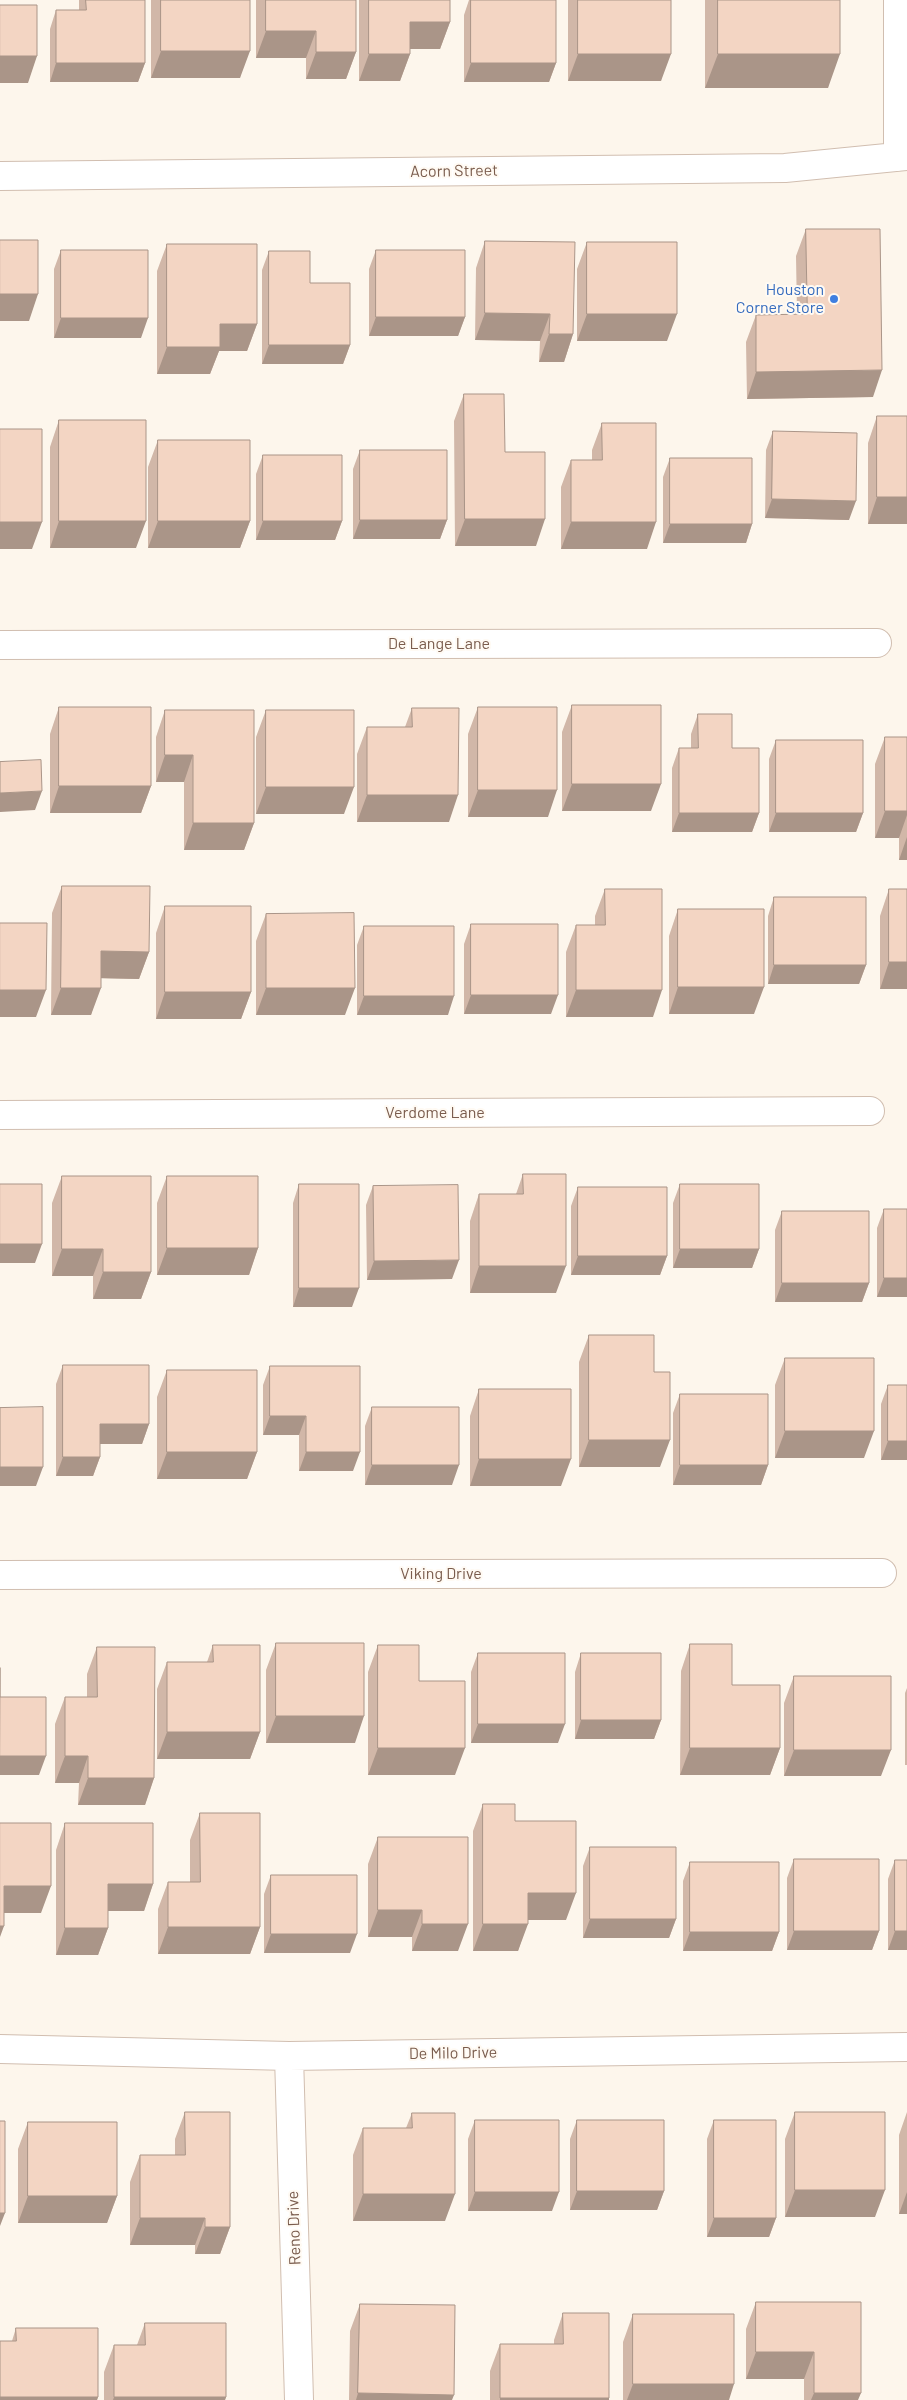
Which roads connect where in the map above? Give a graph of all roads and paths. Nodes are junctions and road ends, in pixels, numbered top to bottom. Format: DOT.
graph roads {
  1 [pos="898,0"];
  2 [pos="902,156"];
  3 [pos="0,176"];
  4 [pos="878,643"];
  5 [pos="0,645"];
  6 [pos="870,1111"];
  7 [pos="0,1115"];
  8 [pos="882,1573"];
  9 [pos="0,1574"];
  10 [pos="907,2047"];
  11 [pos="0,2050"];
  12 [pos="289,2056"];
  13 [pos="298,2400"];
  1 -- 2 [label="street"];
  2 -- 3 [label="street, Acorn Street"];
  4 -- 5 [label="street, De Lange Lane"];
  6 -- 7 [label="street, Verdome Lane"];
  8 -- 9 [label="street, Viking Drive"];
  10 -- 12 [label="street, De Milo Drive"];
  11 -- 12 [label="street, De Milo Drive"];
  12 -- 13 [label="street, Reno Drive"];
}
